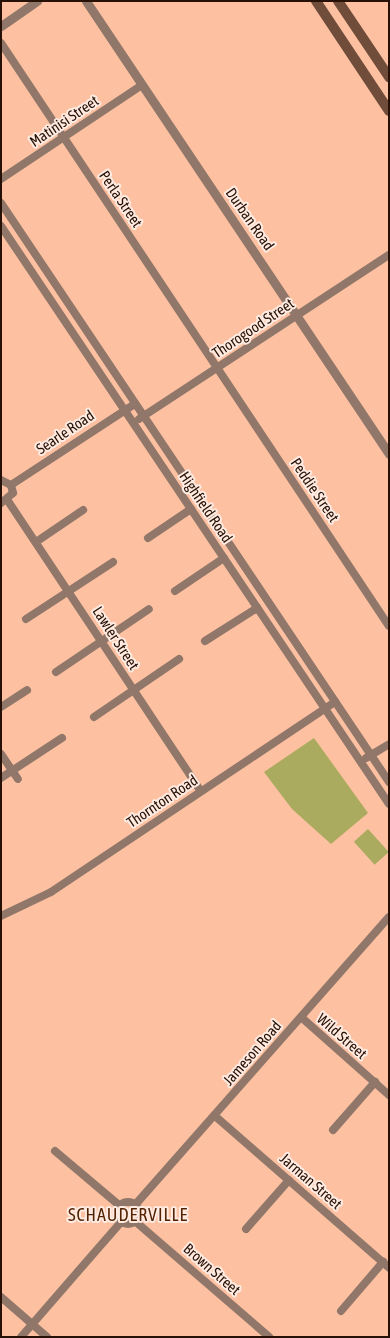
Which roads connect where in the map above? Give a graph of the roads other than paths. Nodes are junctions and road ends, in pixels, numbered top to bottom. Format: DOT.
graph roads {
  1 [pos="37,1"];
  2 [pos="86,1"];
  3 [pos="316,1"];
  4 [pos="338,1"];
  5 [pos="1,26"];
  6 [pos="1,43"];
  7 [pos="389,78"];
  8 [pos="142,86"];
  9 [pos="389,111"];
  10 [pos="64,138"];
  11 [pos="1,179"];
  12 [pos="1,203"];
  13 [pos="1,226"];
  14 [pos="389,255"];
  15 [pos="296,316"];
  16 [pos="108,364"];
  17 [pos="218,369"];
  18 [pos="99,372"];
  19 [pos="135,404"];
  20 [pos="124,410"];
  21 [pos="143,416"];
  22 [pos="132,422"];
  23 [pos="389,454"];
  24 [pos="1,480"];
  25 [pos="11,485"];
  26 [pos="5,502"];
  27 [pos="191,509"];
  28 [pos="83,510"];
  29 [pos="148,538"];
  30 [pos="36,542"];
  31 [pos="224,558"];
  32 [pos="113,562"];
  33 [pos="68,591"];
  34 [pos="175,591"];
  35 [pos="257,608"];
  36 [pos="149,609"];
  37 [pos="26,620"];
  38 [pos="389,626"];
  39 [pos="101,640"];
  40 [pos="205,641"];
  41 [pos="179,659"];
  42 [pos="56,672"];
  43 [pos="27,690"];
  44 [pos="134,690"];
  45 [pos="334,702"];
  46 [pos="1,707"];
  47 [pos="324,709"];
  48 [pos="94,717"];
  49 [pos="62,738"];
  50 [pos="389,744"];
  51 [pos="1,754"];
  52 [pos="371,755"];
  53 [pos="361,762"];
  54 [pos="12,771"];
  55 [pos="1,778"];
  56 [pos="18,779"];
  57 [pos="389,782"];
  58 [pos="201,791"];
  59 [pos="389,804"];
  60 [pos="1,916"];
  61 [pos="389,918"];
  62 [pos="301,1017"];
  63 [pos="375,1082"];
  64 [pos="389,1094"];
  65 [pos="216,1116"];
  66 [pos="333,1130"];
  67 [pos="55,1151"];
  68 [pos="289,1180"];
  69 [pos="136,1205"];
  70 [pos="120,1206"];
  71 [pos="121,1222"];
  72 [pos="136,1222"];
  73 [pos="246,1229"];
  74 [pos="386,1265"];
  75 [pos="1,1297"];
  76 [pos="341,1311"];
  77 [pos="33,1324"];
  78 [pos="21,1337"];
  79 [pos="47,1337"];
  80 [pos="269,1337"];
  1 -- 5 [label="street"];
  2 -- 8 [label="street, Durban Road"];
  3 -- 9 [label="main road"];
  4 -- 7 [label="main road"];
  6 -- 10 [label="street, Perla Street"];
  8 -- 10 [label="street, Matinisi Street"];
  8 -- 15 [label="street, Durban Road"];
  10 -- 11 [label="street, Matinisi Street"];
  10 -- 17 [label="street, Perla Street"];
  12 -- 16 [label="street, Highfield Road"];
  13 -- 18 [label="street, Highfield Road"];
  14 -- 15 [label="street, Thorogood Street"];
  15 -- 17 [label="street, Thorogood Street"];
  15 -- 23 [label="street, Durban Road"];
  16 -- 18 [label="street"];
  16 -- 19 [label="street, Highfield Road"];
  17 -- 21 [label="street, Thorogood Street"];
  17 -- 38 [label="street, Peddie Street"];
  18 -- 20 [label="street, Highfield Road"];
  19 -- 20 [label="street, Searle Road"];
  19 -- 21 [label="street, Highfield Road"];
  20 -- 22 [label="street, Highfield Road"];
  20 -- 25 [label="street, Searle Road"];
  21 -- 22 [label="street, Thorogood Street"];
  21 -- 45 [label="street, Highfield Road"];
  22 -- 27 [label="street, Highfield Road"];
  24 -- 25 [label="street"];
  25 -- 26 [label="street"];
  26 -- 30 [label="street, Lawler Street"];
  27 -- 29 [label="street"];
  27 -- 31 [label="street, Highfield Road"];
  28 -- 30 [label="street"];
  30 -- 33 [label="street, Lawler Street"];
  31 -- 34 [label="street"];
  31 -- 35 [label="street, Highfield Road"];
  32 -- 33 [label="street"];
  33 -- 37 [label="street"];
  33 -- 39 [label="street, Lawler Street"];
  35 -- 40 [label="street"];
  35 -- 47 [label="street, Highfield Road"];
  36 -- 39 [label="street"];
  39 -- 42 [label="street"];
  39 -- 44 [label="street, Lawler Street"];
  41 -- 44 [label="street"];
  43 -- 46 [label="street"];
  44 -- 48 [label="street"];
  44 -- 58 [label="street, Lawler Street"];
  45 -- 47 [label="street, Thornton Road"];
  45 -- 52 [label="street, Highfield Road"];
  47 -- 53 [label="street, Highfield Road"];
  47 -- 58 [label="street, Thornton Road"];
  49 -- 54 [label="street"];
  50 -- 52 [label="street"];
  51 -- 54 [label="street"];
  52 -- 53 [label="street"];
  52 -- 57 [label="street, Highfield Road"];
  53 -- 59 [label="street, Highfield Road"];
  54 -- 55 [label="street"];
  54 -- 56 [label="street"];
  58 -- 60 [label="street, Thornton Road"];
  61 -- 62 [label="street, Jameson Road"];
  62 -- 63 [label="street, Wild Street"];
  62 -- 65 [label="street, Jameson Road"];
  63 -- 64 [label="street, Wild Street"];
  63 -- 66 [label="street"];
  65 -- 68 [label="street, Jarman Street"];
  65 -- 69 [label="street, Jameson Road"];
  67 -- 70 [label="street"];
  68 -- 73 [label="street"];
  68 -- 74 [label="street, Jarman Street"];
  69 -- 70 [label="street"];
  69 -- 72 [label="street"];
  70 -- 71 [label="street"];
  71 -- 72 [label="street"];
  71 -- 77 [label="street"];
  72 -- 80 [label="street, Brown Street"];
  74 -- 76 [label="street"];
  75 -- 77 [label="street"];
  77 -- 78 [label="street"];
  77 -- 79 [label="street"];
}
